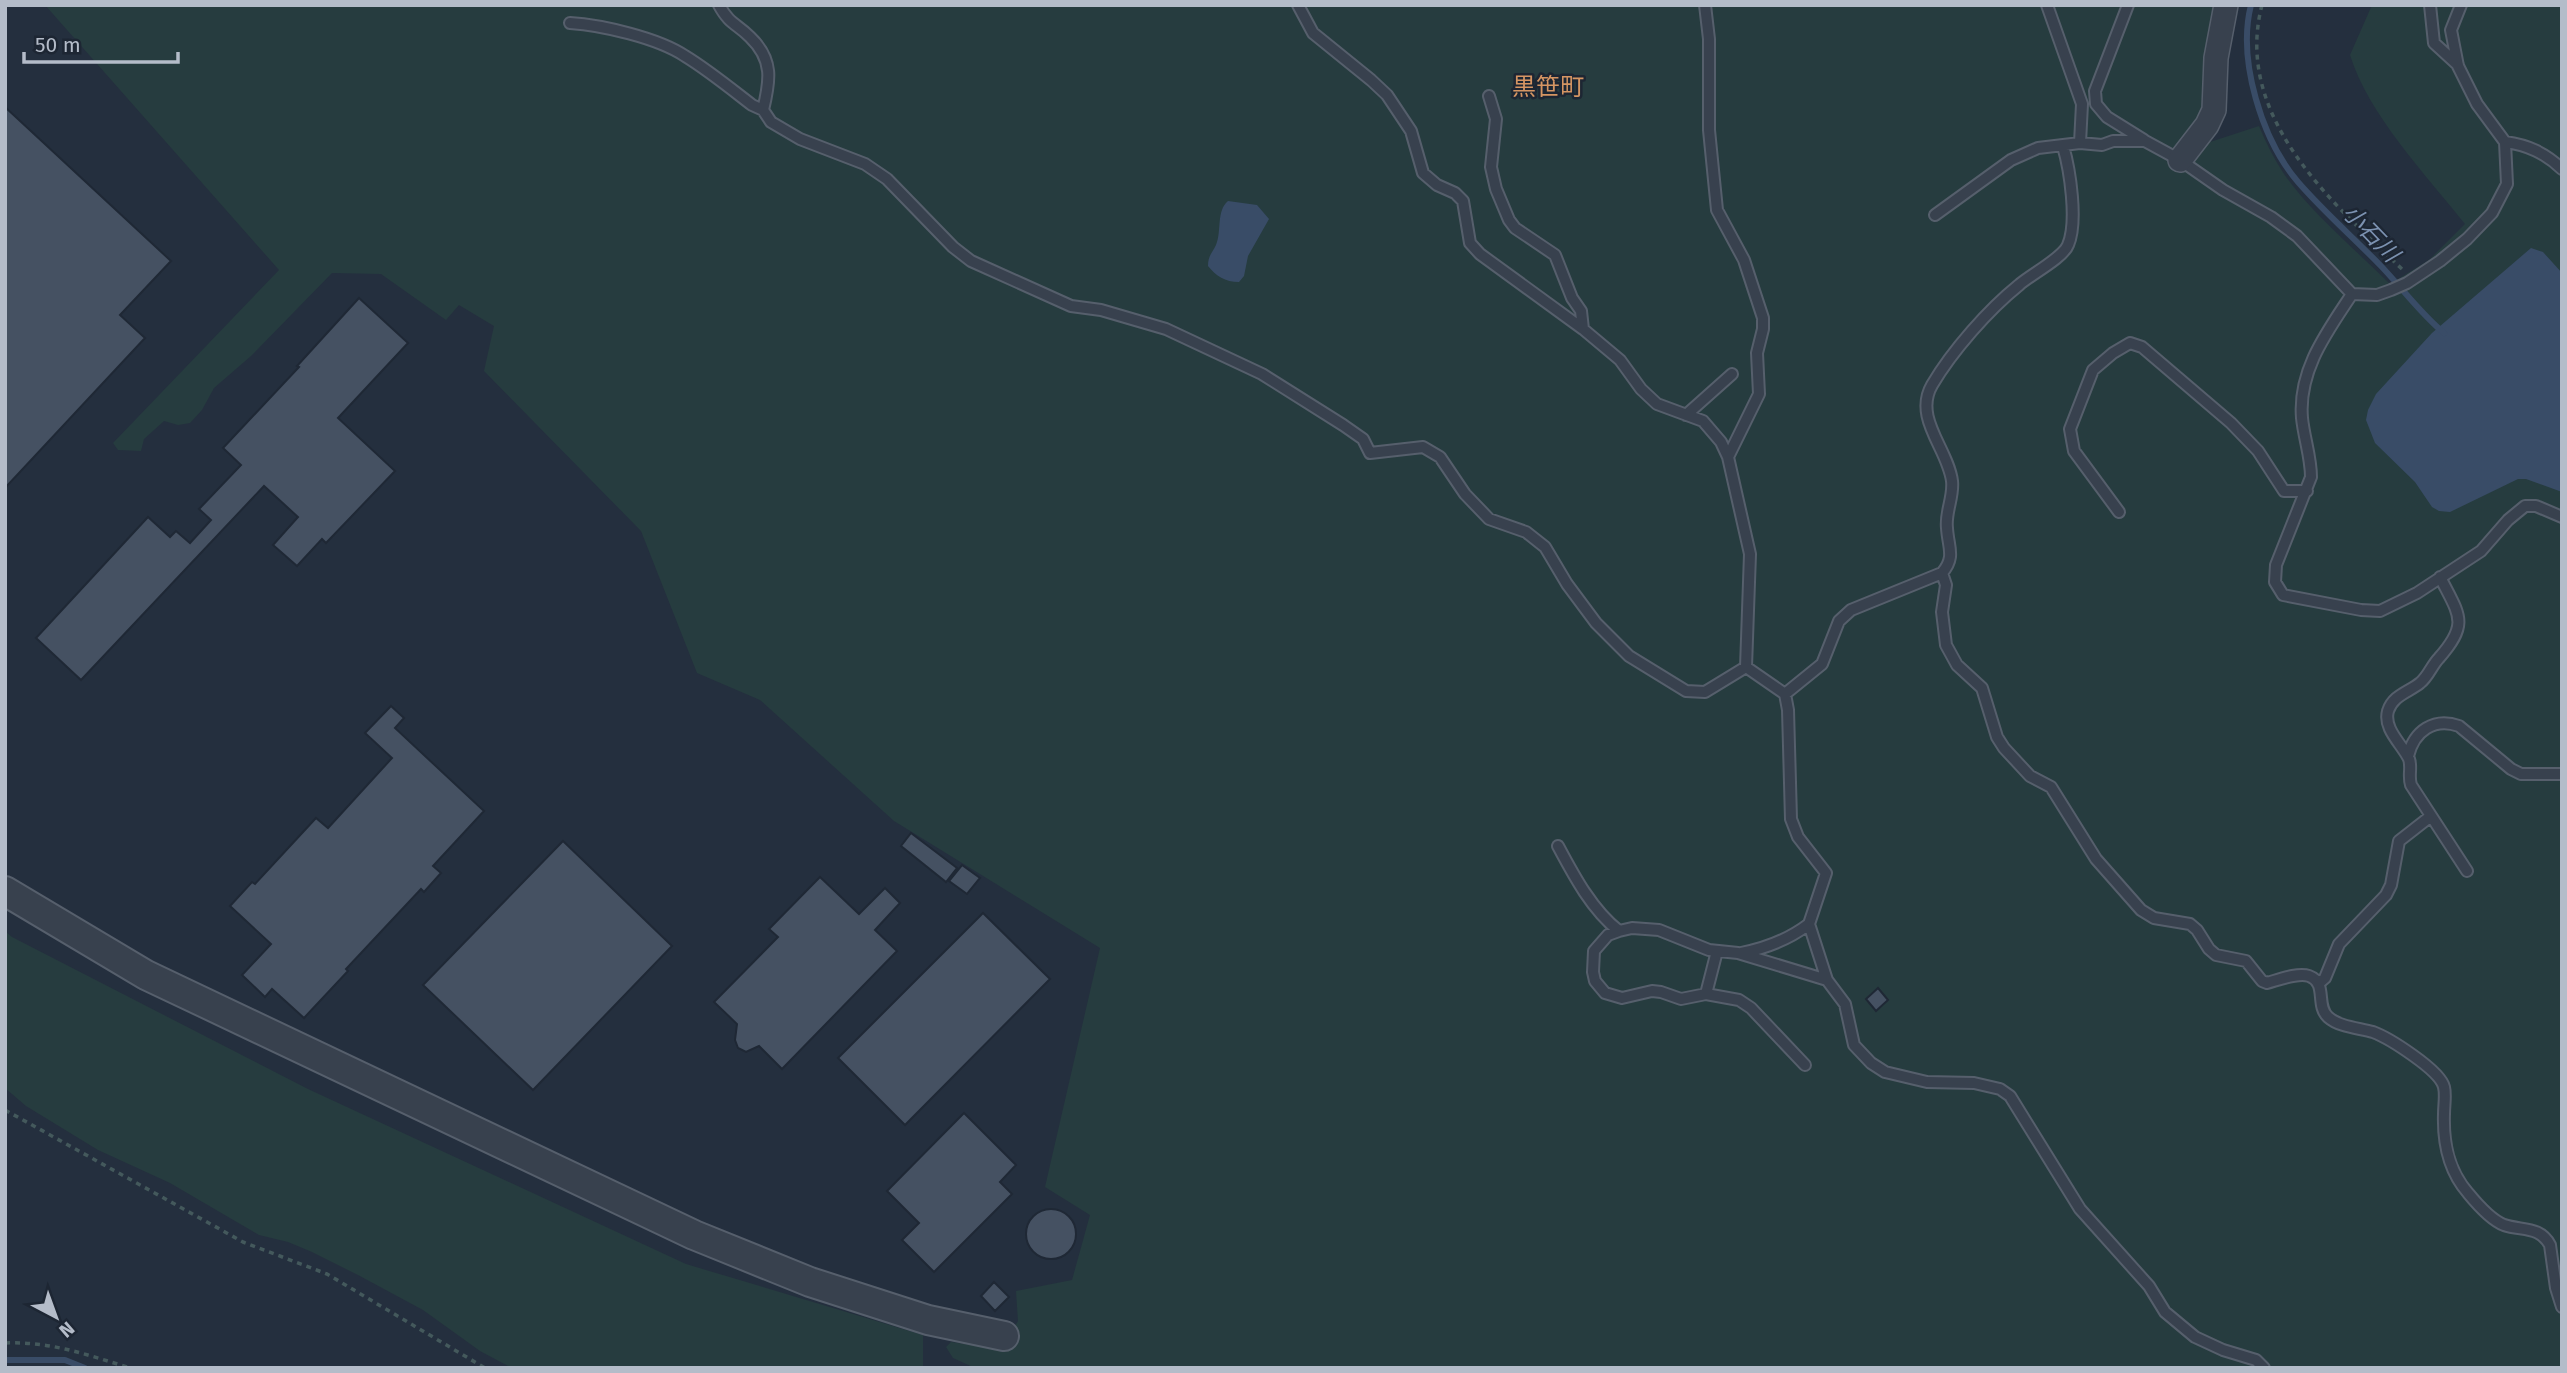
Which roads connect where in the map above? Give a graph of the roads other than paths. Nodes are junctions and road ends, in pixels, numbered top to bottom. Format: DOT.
graph roads {
  1 [pos="719,5"];
  2 [pos="1298,5"];
  3 [pos="1705,5"];
  4 [pos="2047,5"];
  5 [pos="2128,5"];
  6 [pos="2225,5"];
  7 [pos="2430,5"];
  8 [pos="2461,5"];
  9 [pos="570,23"];
  10 [pos="2458,66"];
  11 [pos="1489,96"];
  12 [pos="763,110"];
  13 [pos="2145,141"];
  14 [pos="2505,142"];
  15 [pos="2080,143"];
  16 [pos="2063,146"];
  17 [pos="2180,160"];
  18 [pos="2562,169"];
  19 [pos="1935,215"];
  20 [pos="2352,293"];
  21 [pos="1583,329"];
  22 [pos="1732,374"];
  23 [pos="1686,415"];
  24 [pos="1728,457"];
  25 [pos="2307,491"];
  26 [pos="2119,512"];
  27 [pos="2562,517"];
  28 [pos="1942,573"];
  29 [pos="2440,578"];
  30 [pos="1746,667"];
  31 [pos="1784,694"];
  32 [pos="2408,756"];
  33 [pos="2562,774"];
  34 [pos="2431,816"];
  35 [pos="1558,846"];
  36 [pos="2467,871"];
  37 [pos="5,891"];
  38 [pos="1809,924"];
  39 [pos="1619,931"];
  40 [pos="1717,951"];
  41 [pos="1738,953"];
  42 [pos="1827,980"];
  43 [pos="2318,984"];
  44 [pos="1706,994"];
  45 [pos="1805,1065"];
  46 [pos="2562,1307"];
  47 [pos="1004,1336"];
  48 [pos="2264,1368"];
  1 -- 12 [label="lane"];
  2 -- 21 [label="lane"];
  3 -- 24 [label="lane"];
  4 -- 15 [label="lane"];
  5 -- 13 [label="lane"];
  6 -- 17 [label="street"];
  7 -- 10 [label="lane"];
  8 -- 10 [label="lane"];
  9 -- 12 [label="lane"];
  10 -- 14 [label="lane"];
  11 -- 21 [label="lane"];
  12 -- 30 [label="lane"];
  13 -- 15 [label="lane"];
  13 -- 17 [label="lane"];
  14 -- 18 [label="lane"];
  14 -- 20 [label="lane"];
  15 -- 16 [label="lane"];
  16 -- 19 [label="lane"];
  16 -- 28 [label="lane"];
  17 -- 20 [label="lane"];
  20 -- 25 [label="lane"];
  21 -- 23 [label="lane"];
  22 -- 23 [label="lane"];
  23 -- 24 [label="lane"];
  24 -- 30 [label="lane"];
  25 -- 26 [label="lane"];
  25 -- 29 [label="lane"];
  27 -- 29 [label="lane"];
  28 -- 31 [label="lane"];
  28 -- 43 [label="lane"];
  29 -- 32 [label="lane"];
  30 -- 31 [label="lane"];
  31 -- 38 [label="lane"];
  32 -- 33 [label="lane"];
  32 -- 34 [label="lane"];
  34 -- 36 [label="lane"];
  34 -- 43 [label="lane"];
  35 -- 39 [label="lane"];
  37 -- 47 [label="street"];
  38 -- 41 [label="lane"];
  38 -- 42 [label="lane"];
  39 -- 40 [label="lane"];
  39 -- 44 [label="lane"];
  40 -- 41 [label="lane"];
  40 -- 44 [label="lane"];
  41 -- 42 [label="lane"];
  42 -- 48 [label="lane"];
  43 -- 46 [label="lane"];
  44 -- 45 [label="lane"];
}
